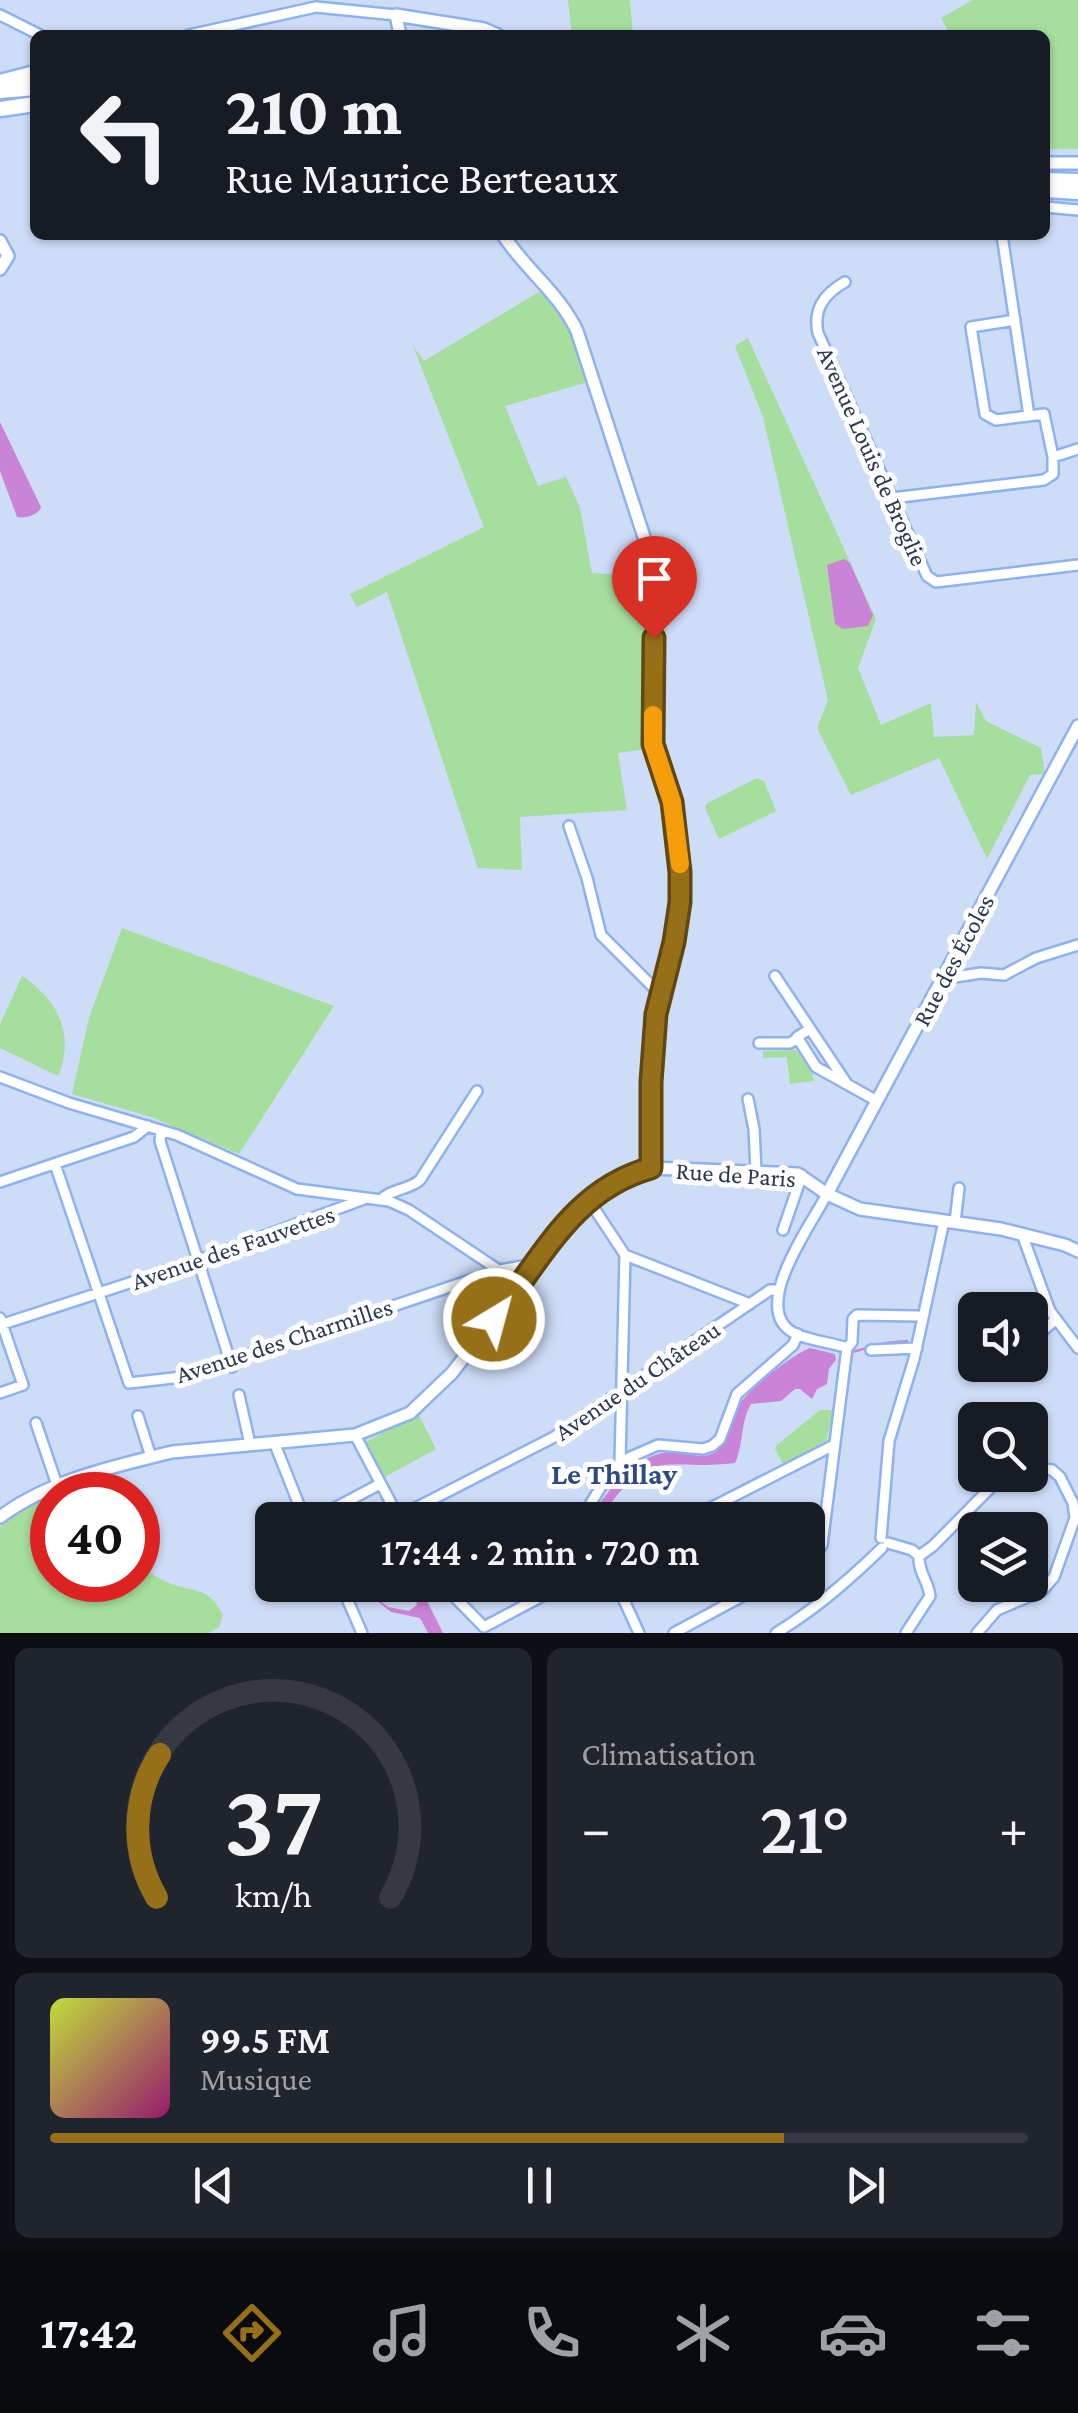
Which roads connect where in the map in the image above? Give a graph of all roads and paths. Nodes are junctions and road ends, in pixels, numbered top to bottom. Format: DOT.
graph roads {
  1 [pos="378,0"];
  2 [pos="380,12"];
  3 [pos="0,15"];
  4 [pos="396,15"];
  5 [pos="30,30"];
  6 [pos="211,30"];
  7 [pos="399,30"];
  8 [pos="486,30"];
  9 [pos="30,74"];
  10 [pos="0,82"];
  11 [pos="30,88"];
  12 [pos="0,91"];
  13 [pos="0,100"];
  14 [pos="30,100"];
  15 [pos="30,101"];
  16 [pos="0,109"];
  17 [pos="1050,163"];
  18 [pos="1078,164"];
  19 [pos="1050,180"];
  20 [pos="1078,182"];
  21 [pos="1050,190"];
  22 [pos="1078,192"];
  23 [pos="1050,207"];
  24 [pos="1078,210"];
  25 [pos="0,240"];
  26 [pos="506,240"];
  27 [pos="1003,240"];
  28 [pos="0,269"];
  29 [pos="844,282"];
  30 [pos="1015,320"];
  31 [pos="1029,416"];
  32 [pos="1078,448"];
  33 [pos="1054,456"];
  34 [pos="892,498"];
  35 [pos="1078,565"];
  36 [pos="1078,726"];
  37 [pos="569,826"];
  38 [pos="1078,945"];
  39 [pos="775,976"];
  40 [pos="942,979"];
  41 [pos="660,994"];
  42 [pos="810,1029"];
  43 [pos="798,1038"];
  44 [pos="759,1043"];
  45 [pos="0,1077"];
  46 [pos="847,1084"];
  47 [pos="478,1091"];
  48 [pos="748,1099"];
  49 [pos="877,1101"];
  50 [pos="148,1126"];
  51 [pos="160,1132"];
  52 [pos="55,1164"];
  53 [pos="651,1168"];
  54 [pos="756,1171"];
  55 [pos="802,1175"];
  56 [pos="0,1182"];
  57 [pos="959,1188"];
  58 [pos="827,1194"];
  59 [pos="366,1197"];
  60 [pos="588,1199"];
  61 [pos="382,1200"];
  62 [pos="950,1222"];
  63 [pos="783,1230"];
  64 [pos="1022,1234"];
  65 [pos="1078,1251"];
  66 [pos="625,1255"];
  67 [pos="198,1260"];
  68 [pos="500,1270"];
  69 [pos="532,1270"];
  70 [pos="777,1290"];
  71 [pos="98,1293"];
  72 [pos="750,1304"];
  73 [pos="917,1316"];
  74 [pos="1055,1320"];
  75 [pos="1,1323"];
  76 [pos="1048,1326"];
  77 [pos="798,1334"];
  78 [pos="847,1348"];
  79 [pos="917,1348"];
  80 [pos="1078,1348"];
  81 [pos="871,1350"];
  82 [pos="231,1364"];
  83 [pos="624,1388"];
  84 [pos="0,1393"];
  85 [pos="238,1394"];
  86 [pos="138,1416"];
  87 [pos="36,1423"];
  88 [pos="355,1436"];
  89 [pos="274,1442"];
  90 [pos="250,1444"];
  91 [pos="834,1445"];
  92 [pos="151,1457"];
  93 [pos="620,1462"];
  94 [pos="1048,1469"];
  95 [pos="52,1472"];
  96 [pos="100,1472"];
  97 [pos="380,1484"];
  98 [pos="985,1492"];
  99 [pos="30,1498"];
  100 [pos="301,1502"];
  101 [pos="344,1502"];
  102 [pos="390,1502"];
  103 [pos="430,1502"];
  104 [pos="592,1502"];
  105 [pos="722,1502"];
  106 [pos="1076,1502"];
  107 [pos="0,1516"];
  108 [pos="825,1520"];
  109 [pos="884,1543"];
  110 [pos="918,1556"];
  111 [pos="1048,1584"];
  112 [pos="348,1602"];
  113 [pos="458,1602"];
  114 [pos="533,1602"];
  115 [pos="625,1602"];
  116 [pos="732,1602"];
  117 [pos="1013,1602"];
  118 [pos="483,1630"];
  119 [pos="362,1633"];
  120 [pos="639,1633"];
  121 [pos="674,1633"];
  122 [pos="776,1633"];
  123 [pos="906,1633"];
  124 [pos="977,1633"];
  1 -- 2 [label="street"];
  2 -- 4 [label="street"];
  2 -- 6 [label="street"];
  3 -- 5 [label="street"];
  4 -- 7 [label="street"];
  4 -- 8 [label="street"];
  9 -- 10 [label="main road"];
  11 -- 12 [label="main road"];
  13 -- 14 [label="main road"];
  15 -- 16 [label="main road"];
  17 -- 18 [label="street"];
  19 -- 20 [label="main road"];
  21 -- 22 [label="main road"];
  23 -- 24 [label="street"];
  25 -- 28 [label="street"];
  26 -- 41 [label="street"];
  27 -- 30 [label="street"];
  29 -- 34 [label="street, Avenue Louis de Broglie"];
  30 -- 31 [label="street"];
  30 -- 31 [label="street"];
  31 -- 33 [label="street"];
  32 -- 33 [label="street"];
  33 -- 34 [label="street"];
  34 -- 35 [label="street, Avenue Louis de Broglie"];
  36 -- 40 [label="street, Rue des Écoles"];
  37 -- 41 [label="street"];
  38 -- 40 [label="street"];
  39 -- 42 [label="street"];
  40 -- 49 [label="street, Rue des Écoles"];
  41 -- 53 [label="street"];
  42 -- 43 [label="street"];
  42 -- 46 [label="street"];
  43 -- 44 [label="street"];
  43 -- 46 [label="street"];
  45 -- 50 [label="street"];
  46 -- 49 [label="street"];
  47 -- 61 [label="street"];
  48 -- 54 [label="street"];
  49 -- 58 [label="street, Rue des Écoles"];
  50 -- 51 [label="street"];
  50 -- 52 [label="street"];
  51 -- 59 [label="street"];
  51 -- 67 [label="street"];
  52 -- 56 [label="street"];
  52 -- 71 [label="street"];
  53 -- 54 [label="street, Rue de Paris"];
  53 -- 60 [label="street, Rue de Paris"];
  54 -- 55 [label="street, Rue de Paris"];
  55 -- 58 [label="street, Rue de Paris"];
  55 -- 63 [label="street"];
  57 -- 62 [label="street"];
  58 -- 62 [label="street, Rue de Paris"];
  58 -- 70 [label="street"];
  59 -- 61 [label="street"];
  59 -- 67 [label="street, Avenue des Fauvettes"];
  60 -- 66 [label="street"];
  60 -- 69 [label="street, Rue de Paris"];
  61 -- 68 [label="street"];
  62 -- 64 [label="street, Rue de Paris"];
  62 -- 79 [label="street"];
  64 -- 65 [label="street, Rue de Paris"];
  64 -- 74 [label="street"];
  66 -- 72 [label="street"];
  66 -- 83 [label="street"];
  67 -- 71 [label="street, Avenue des Fauvettes"];
  67 -- 82 [label="street"];
  68 -- 69 [label="street"];
  68 -- 82 [label="street, Avenue des Charmilles"];
  69 -- 88 [label="street, Rue de Paris"];
  70 -- 72 [label="street, Avenue du Château"];
  70 -- 77 [label="street"];
  71 -- 75 [label="street, Avenue des Fauvettes"];
  71 -- 82 [label="street, Avenue des Charmilles"];
  72 -- 83 [label="street, Avenue du Château"];
  73 -- 78 [label="street"];
  74 -- 76 [label="street"];
  74 -- 80 [label="street"];
  75 -- 84 [label="street"];
  77 -- 78 [label="street"];
  77 -- 93 [label="street"];
  78 -- 91 [label="street"];
  79 -- 81 [label="street"];
  79 -- 109 [label="street"];
  83 -- 93 [label="street"];
  83 -- 103 [label="street, Avenue du Château"];
  85 -- 90 [label="street"];
  86 -- 92 [label="street"];
  87 -- 95 [label="street"];
  88 -- 89 [label="street, Rue de Paris"];
  88 -- 97 [label="street"];
  89 -- 90 [label="street, Rue de Paris"];
  89 -- 100 [label="street"];
  90 -- 92 [label="street, Rue de Paris"];
  91 -- 105 [label="street"];
  91 -- 108 [label="street"];
  92 -- 96 [label="street, Rue de Paris"];
  93 -- 104 [label="street"];
  94 -- 106 [label="street"];
  97 -- 101 [label="street"];
  97 -- 102 [label="street"];
  98 -- 110 [label="street"];
  99 -- 107 [label="street, Rue de Paris"];
  106 -- 111 [label="street"];
  109 -- 110 [label="street"];
  109 -- 122 [label="street"];
  110 -- 123 [label="street"];
  112 -- 119 [label="street"];
  113 -- 118 [label="street"];
  114 -- 118 [label="street"];
  115 -- 120 [label="street"];
  116 -- 121 [label="street"];
  117 -- 124 [label="street"];
}
